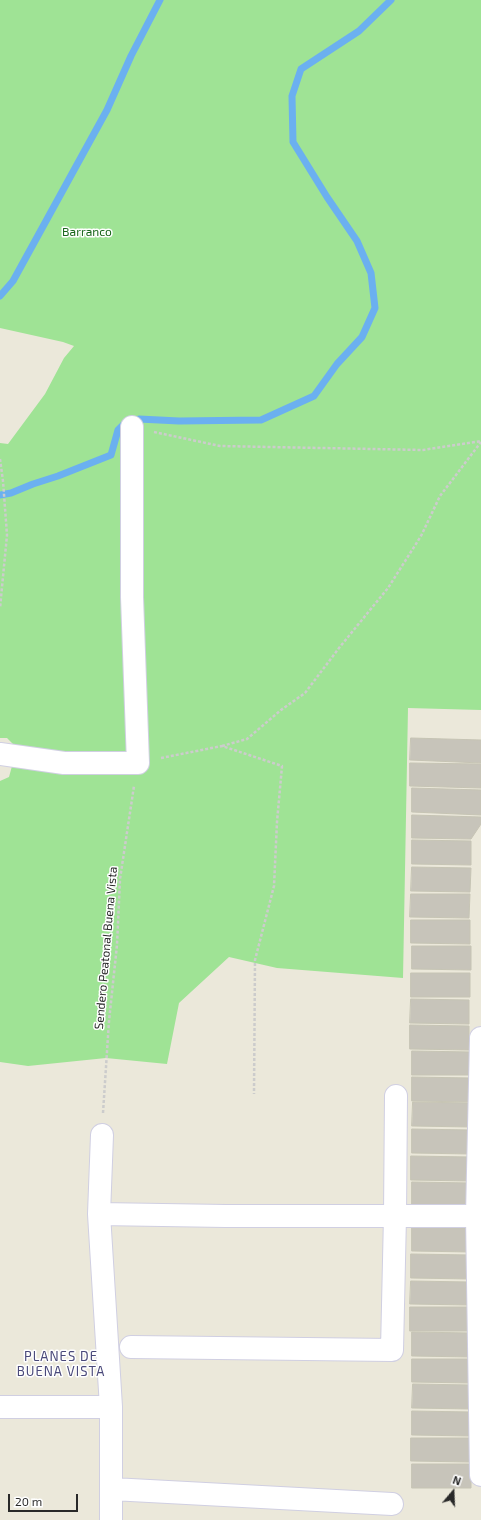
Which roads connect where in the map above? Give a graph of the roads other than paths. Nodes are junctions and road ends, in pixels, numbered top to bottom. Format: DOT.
graph roads {
  1 [pos="132,427"];
  2 [pos="0,754"];
  3 [pos="481,1038"];
  4 [pos="396,1096"];
  5 [pos="102,1135"];
  6 [pos="99,1214"];
  7 [pos="395,1216"];
  8 [pos="477,1216"];
  9 [pos="131,1347"];
  10 [pos="0,1407"];
  11 [pos="110,1407"];
  12 [pos="481,1475"];
  13 [pos="112,1489"];
  14 [pos="392,1504"];
  15 [pos="111,1520"];
  1 -- 2 [label="street"];
  3 -- 8 [label="street"];
  4 -- 7 [label="street"];
  5 -- 6 [label="street"];
  6 -- 7 [label="street"];
  6 -- 11 [label="street"];
  7 -- 8 [label="street"];
  7 -- 9 [label="street"];
  8 -- 12 [label="street"];
  10 -- 11 [label="street"];
  11 -- 13 [label="street"];
  13 -- 14 [label="street"];
  13 -- 15 [label="street"];
}
